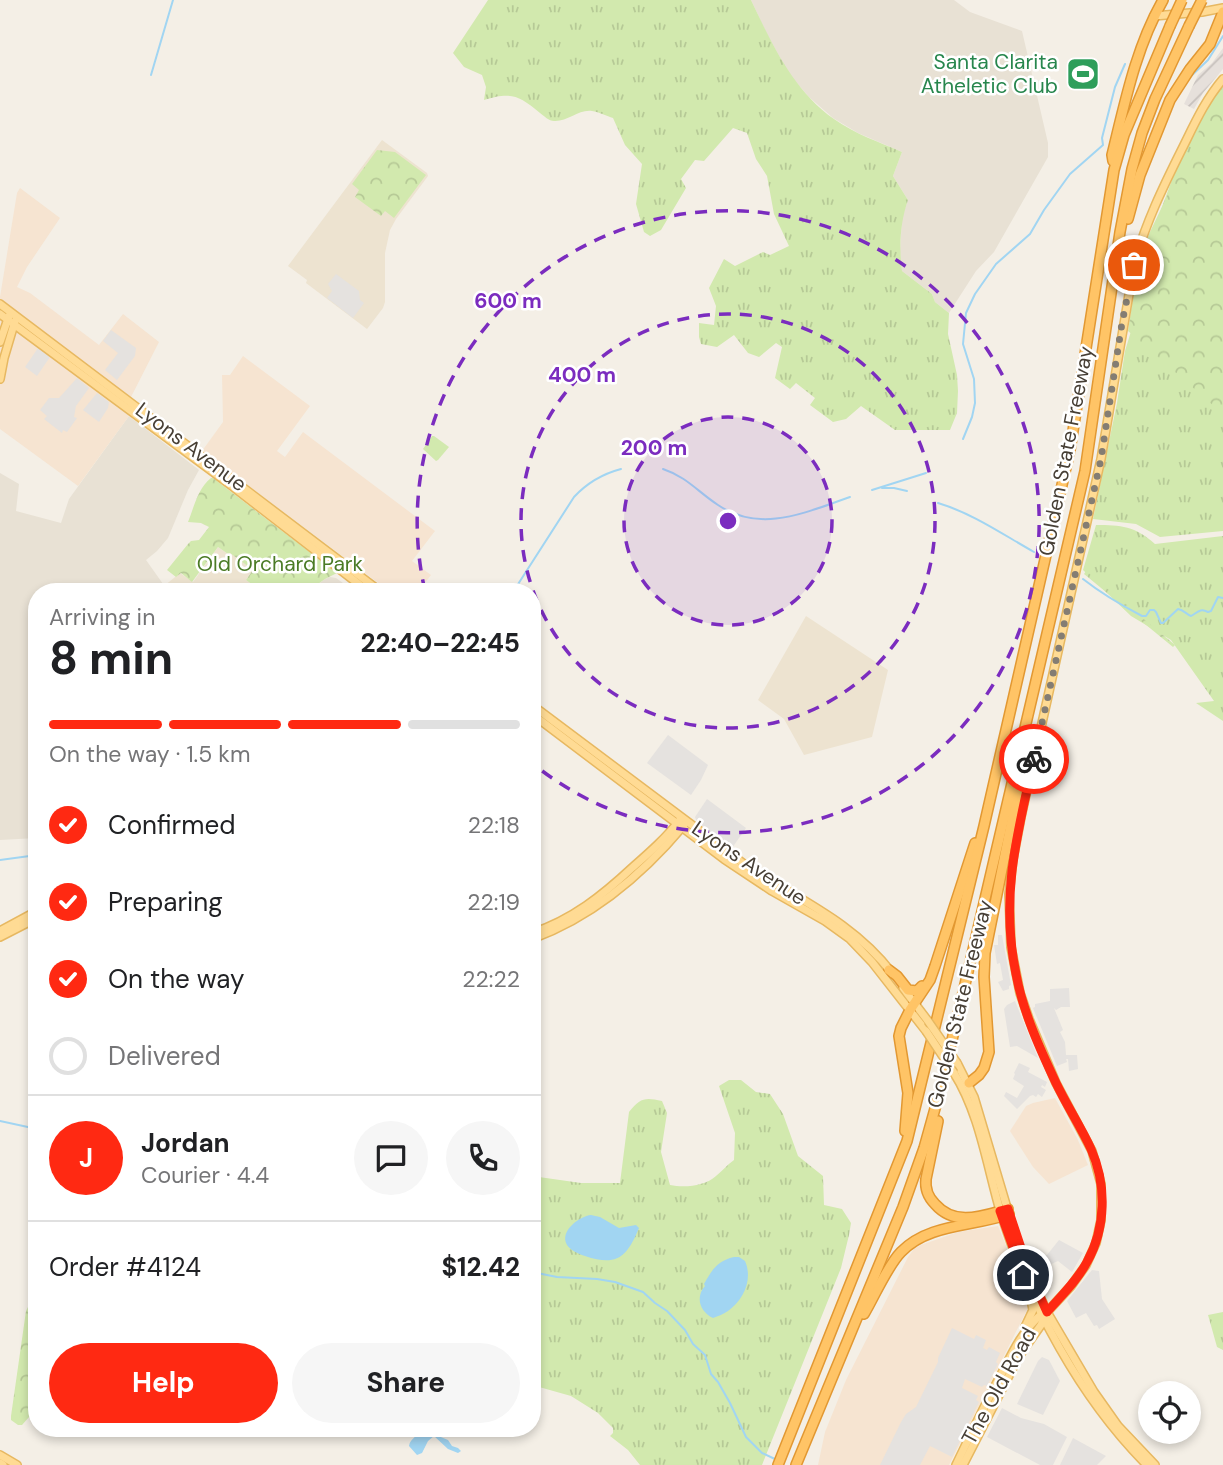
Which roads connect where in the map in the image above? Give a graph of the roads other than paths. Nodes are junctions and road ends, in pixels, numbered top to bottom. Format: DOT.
graph roads {
  1 [pos="1163,0"];
  2 [pos="1182,0"];
  3 [pos="1202,0"];
  4 [pos="1223,10"];
  5 [pos="1154,16"];
  6 [pos="1223,79"];
  7 [pos="1114,170"];
  8 [pos="1120,232"];
  9 [pos="0,304"];
  10 [pos="0,314"];
  11 [pos="12,318"];
  12 [pos="0,342"];
  13 [pos="0,379"];
  14 [pos="120,399"];
  15 [pos="357,583"];
  16 [pos="370,583"];
  17 [pos="1034,691"];
  18 [pos="541,712"];
  19 [pos="541,721"];
  20 [pos="615,777"];
  21 [pos="641,787"];
  22 [pos="682,822"];
  23 [pos="984,826"];
  24 [pos="28,916"];
  25 [pos="28,923"];
  26 [pos="541,929"];
  27 [pos="0,931"];
  28 [pos="541,935"];
  29 [pos="0,937"];
  30 [pos="852,937"];
  31 [pos="867,950"];
  32 [pos="938,956"];
  33 [pos="889,970"];
  34 [pos="912,1007"];
  35 [pos="940,1045"];
  36 [pos="969,1083"];
  37 [pos="941,1087"];
  38 [pos="901,1157"];
  39 [pos="1005,1213"];
  40 [pos="1023,1275"];
  41 [pos="1044,1314"];
  42 [pos="1021,1339"];
  43 [pos="847,1342"];
  44 [pos="0,1455"];
  45 [pos="798,1461"];
  46 [pos="17,1465"];
  47 [pos="778,1465"];
  48 [pos="956,1465"];
  49 [pos="963,1465"];
  50 [pos="1147,1465"];
  51 [pos="1155,1465"];
  1 -- 5 [label="highway"];
  2 -- 7 [label="highway, Golden State Freeway, bridge"];
  3 -- 8 [label="highway, Golden State Freeway, bridge"];
  4 -- 5 [label="main road"];
  4 -- 8 [label="highway"];
  5 -- 7 [label="highway"];
  6 -- 41 [label="main road, The Old Road"];
  7 -- 23 [label="highway, Golden State Freeway"];
  8 -- 17 [label="highway, Golden State Freeway"];
  9 -- 11 [label="main road, Lyons Avenue"];
  10 -- 11 [label="main road, Lyons Avenue"];
  11 -- 12 [label="main road"];
  11 -- 13 [label="main road"];
  11 -- 14 [label="main road, Lyons Avenue"];
  14 -- 15 [label="main road, Lyons Avenue"];
  14 -- 16 [label="main road, Lyons Avenue"];
  17 -- 36 [label="highway"];
  17 -- 37 [label="highway, Golden State Freeway"];
  18 -- 21 [label="main road, Lyons Avenue"];
  19 -- 20 [label="main road, Lyons Avenue"];
  20 -- 21 [label="main road"];
  20 -- 22 [label="main road, Lyons Avenue"];
  21 -- 22 [label="main road, Lyons Avenue"];
  22 -- 26 [label="main road"];
  22 -- 28 [label="main road"];
  22 -- 30 [label="main road, Lyons Avenue"];
  22 -- 30 [label="main road, Lyons Avenue"];
  23 -- 32 [label="highway"];
  23 -- 38 [label="highway, Golden State Freeway"];
  24 -- 27 [label="main road"];
  25 -- 29 [label="main road"];
  30 -- 31 [label="main road, Lyons Avenue"];
  31 -- 33 [label="main road, Lyons Avenue"];
  31 -- 34 [label="main road, Lyons Avenue"];
  32 -- 33 [label="highway"];
  32 -- 34 [label="highway"];
  33 -- 34 [label="main road, Lyons Avenue"];
  34 -- 35 [label="main road, Lyons Avenue, bridge"];
  34 -- 35 [label="main road, Lyons Avenue, bridge"];
  34 -- 38 [label="highway"];
  35 -- 36 [label="main road, bridge"];
  35 -- 39 [label="main road, bridge"];
  36 -- 39 [label="main road"];
  37 -- 39 [label="highway"];
  37 -- 43 [label="highway, Golden State Freeway"];
  38 -- 47 [label="highway, Golden State Freeway"];
  39 -- 40 [label="main road"];
  39 -- 41 [label="main road"];
  39 -- 43 [label="highway"];
  40 -- 41 [label="main road"];
  40 -- 42 [label="main road"];
  41 -- 42 [label="main road, The Old Road"];
  41 -- 49 [label="main road, The Old Road"];
  41 -- 50 [label="main road"];
  41 -- 51 [label="main road"];
  42 -- 48 [label="main road, The Old Road"];
  43 -- 45 [label="highway, Golden State Freeway"];
  44 -- 46 [label="main road"];
}
